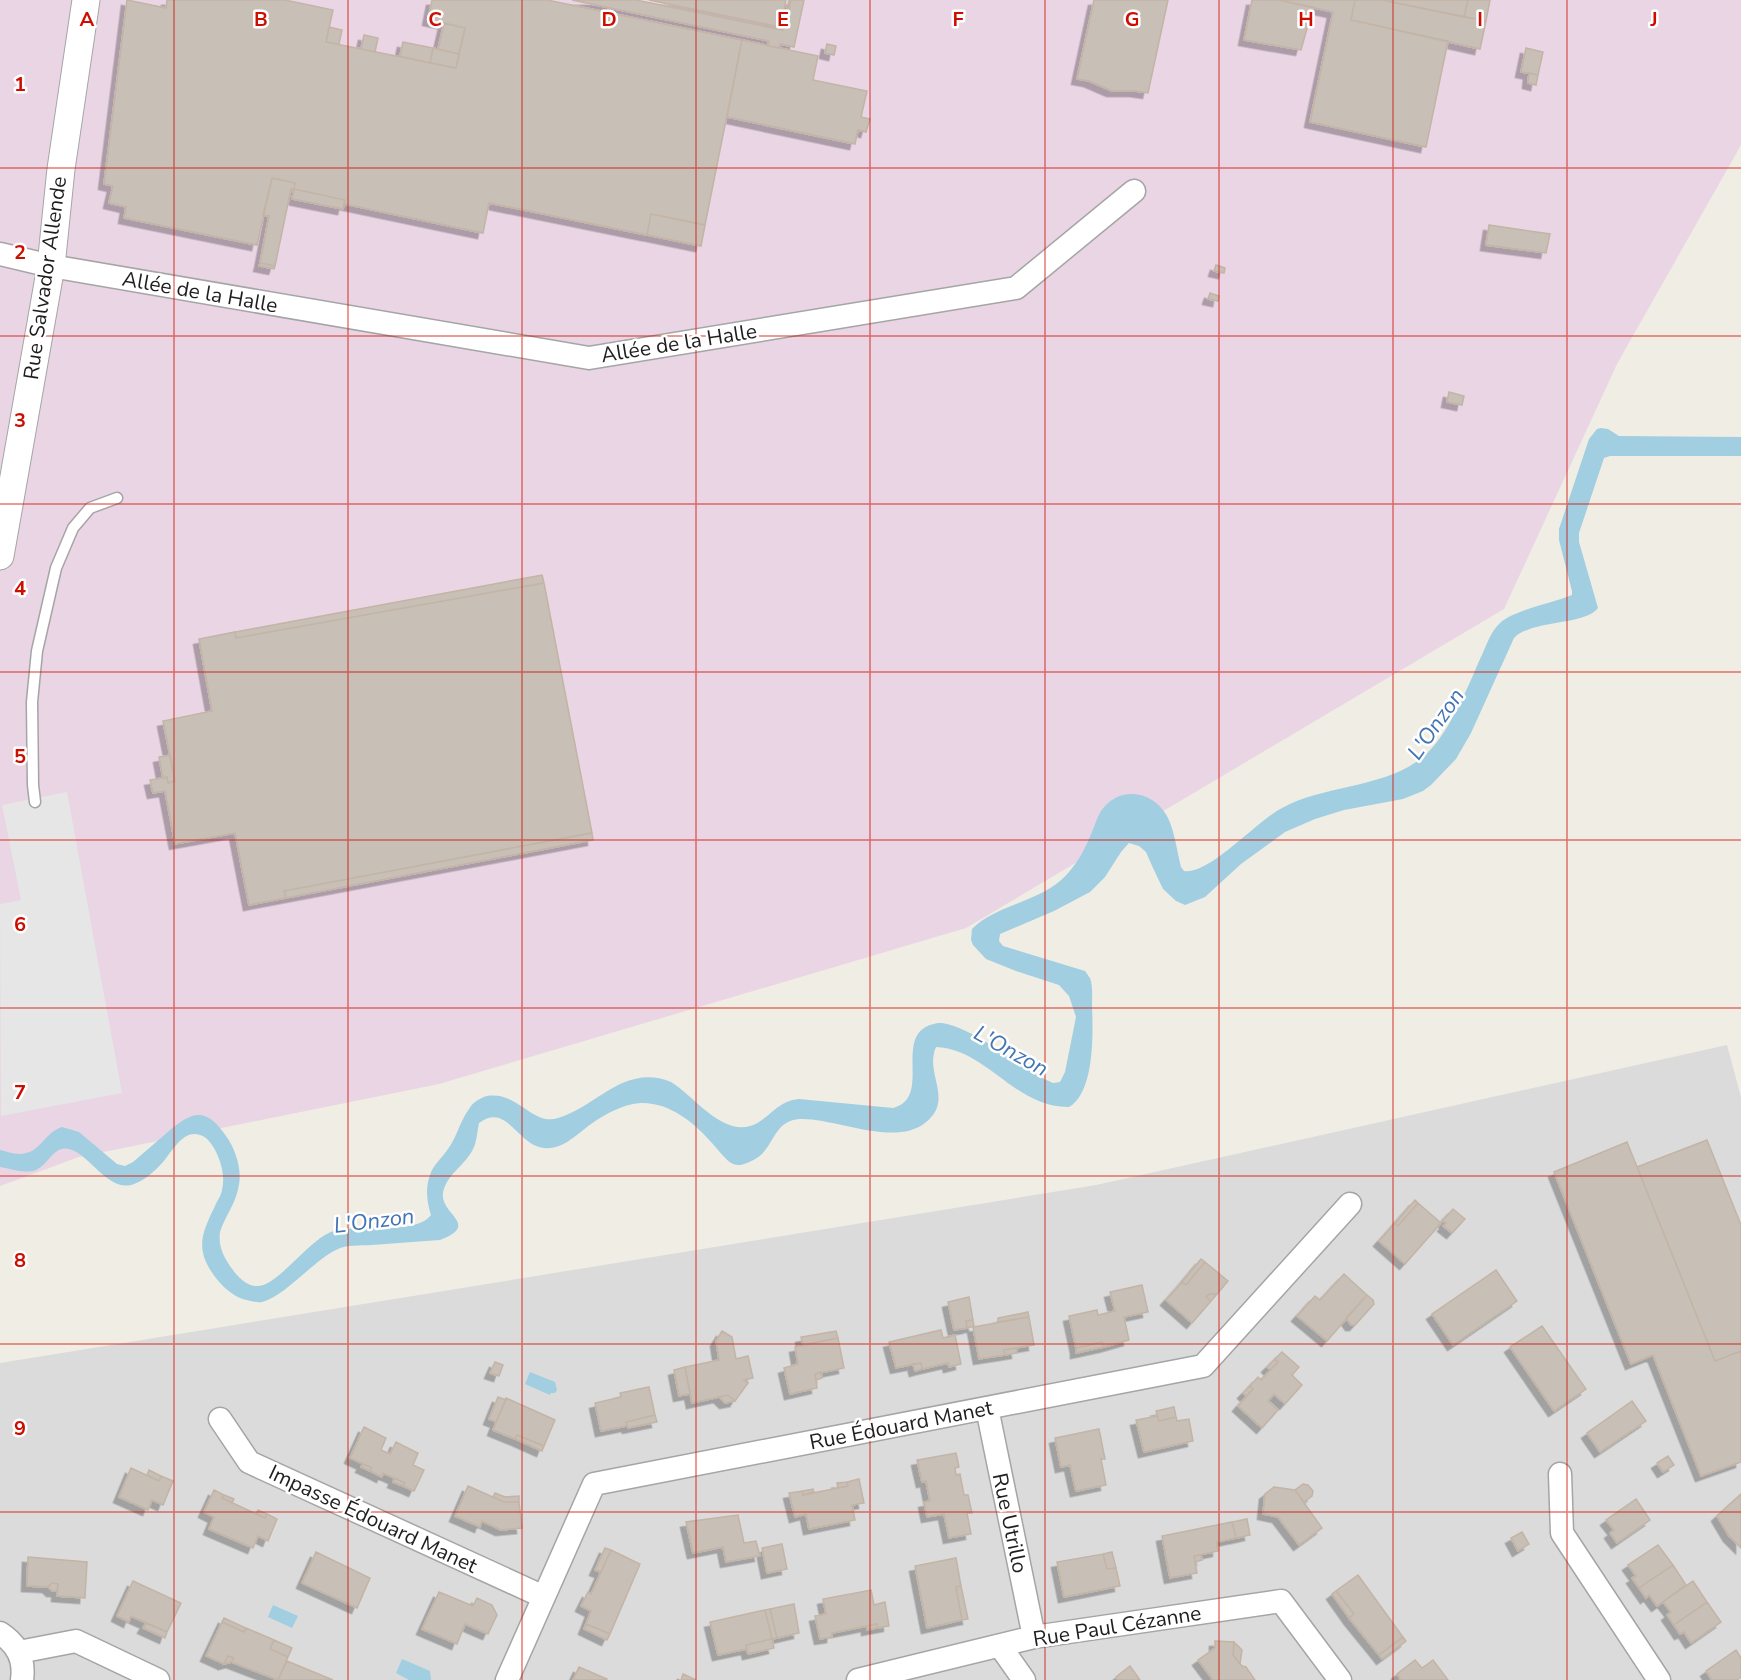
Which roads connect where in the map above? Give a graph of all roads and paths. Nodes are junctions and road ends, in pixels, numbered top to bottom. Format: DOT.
graph roads {
  1 [pos="86,0"];
  2 [pos="1134,191"];
  3 [pos="0,254"];
  4 [pos="51,266"];
  5 [pos="117,498"];
  6 [pos="1,547"];
  7 [pos="35,802"];
  8 [pos="1350,1204"];
  9 [pos="987,1408"];
  10 [pos="220,1419"];
  11 [pos="1560,1474"];
  12 [pos="544,1597"];
  13 [pos="0,1633"];
  14 [pos="1034,1637"];
  15 [pos="1000,1646"];
  16 [pos="19,1652"];
  17 [pos="22,1680"];
  18 [pos="158,1680"];
  19 [pos="507,1680"];
  20 [pos="858,1680"];
  21 [pos="1024,1680"];
  22 [pos="1340,1680"];
  23 [pos="1659,1680"];
  1 -- 4 [label="street, Rue Salvador Allende"];
  2 -- 4 [label="street, Allée de la Halle"];
  3 -- 4 [label="street, Allée de la Halle"];
  4 -- 6 [label="street, Rue Salvador Allende"];
  5 -- 7 [label="lane"];
  8 -- 9 [label="street, Rue Édouard Manet"];
  9 -- 12 [label="street, Rue Édouard Manet"];
  9 -- 14 [label="street, Rue Utrillo"];
  10 -- 12 [label="street, Impasse Édouard Manet"];
  11 -- 23 [label="street"];
  12 -- 19 [label="street, Rue Édouard Manet"];
  13 -- 16 [label="street"];
  14 -- 15 [label="street, Rue Paul Cézanne"];
  14 -- 22 [label="street, Rue Paul Cézanne"];
  15 -- 20 [label="street, Rue Paul Cézanne"];
  15 -- 21 [label="street"];
  16 -- 17 [label="street"];
  16 -- 18 [label="street"];
}
